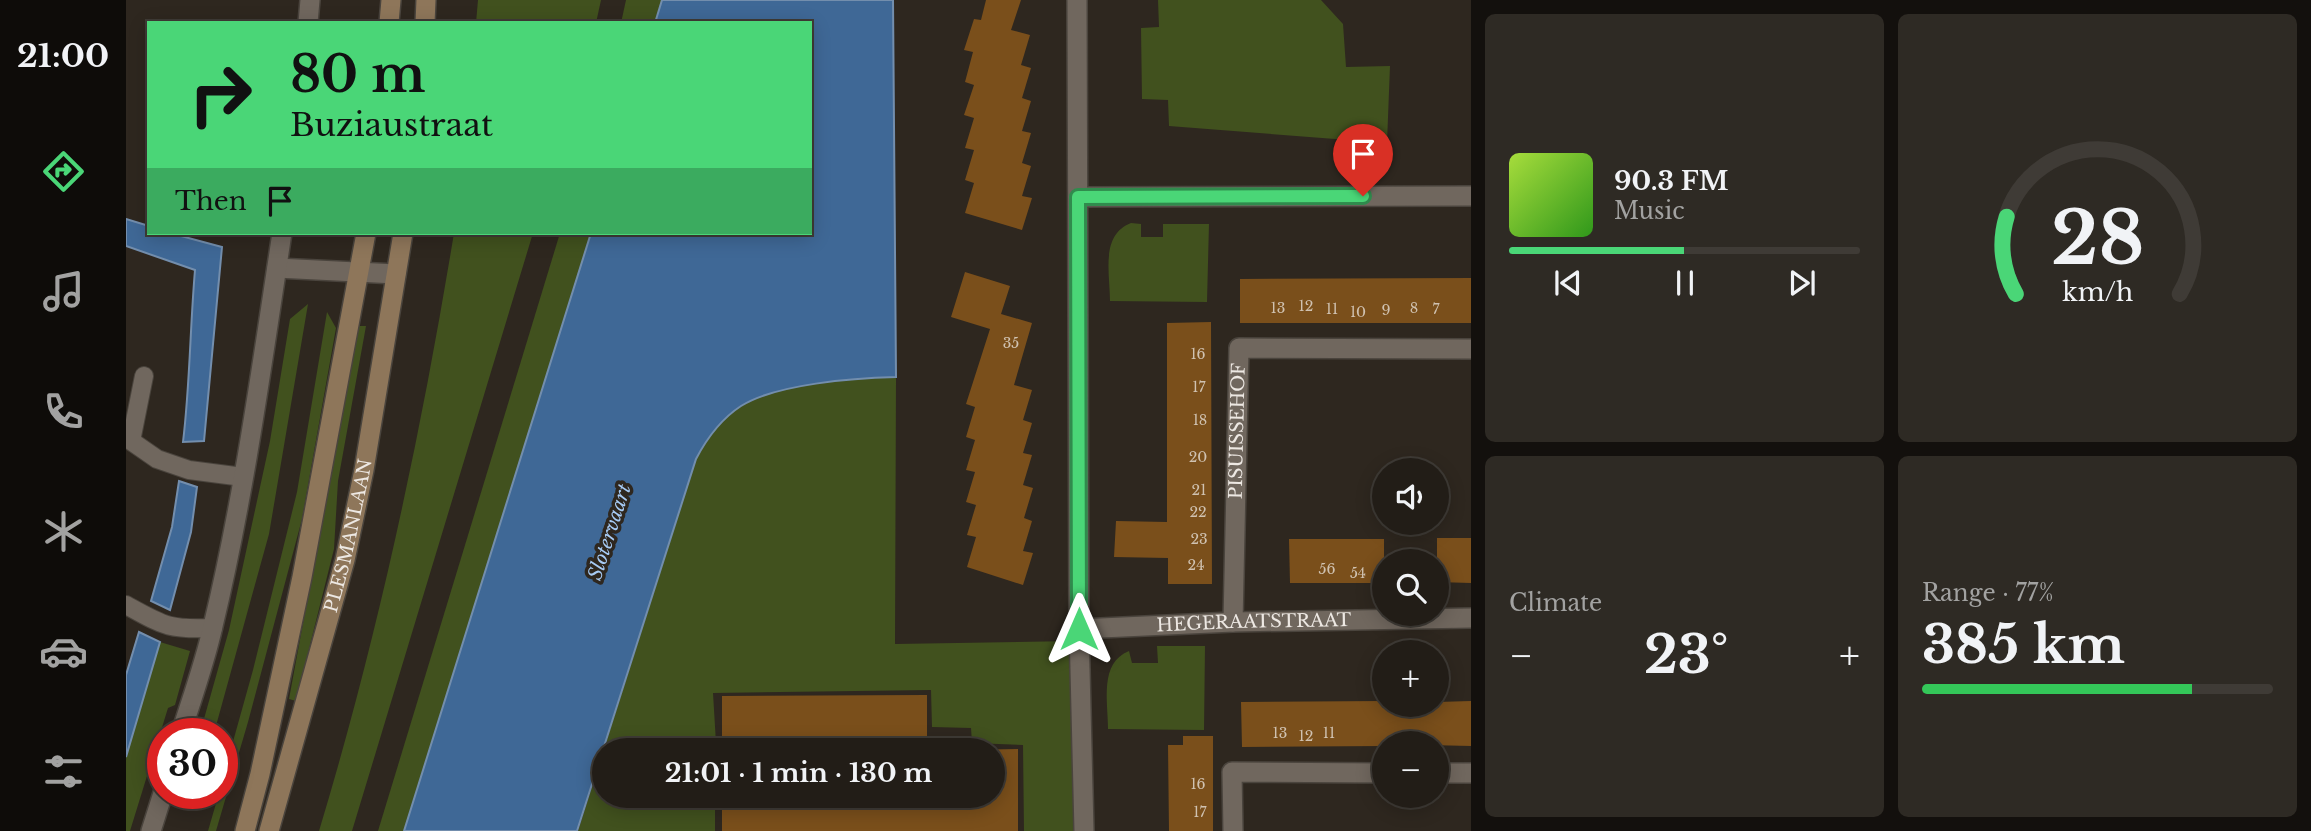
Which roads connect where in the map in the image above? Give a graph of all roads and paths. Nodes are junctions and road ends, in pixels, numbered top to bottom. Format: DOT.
graph roads {
  1 [pos="310,0"];
  2 [pos="391,0"];
  3 [pos="426,0"];
  4 [pos="1077,0"];
  5 [pos="308,21"];
  6 [pos="389,21"];
  7 [pos="425,21"];
  8 [pos="1471,196"];
  9 [pos="1078,197"];
  10 [pos="282,235"];
  11 [pos="366,235"];
  12 [pos="403,235"];
  13 [pos="276,268"];
  14 [pos="360,273"];
  15 [pos="396,274"];
  16 [pos="1471,349"];
  17 [pos="144,376"];
  18 [pos="243,477"];
  19 [pos="126,605"];
  20 [pos="1471,618"];
  21 [pos="1233,622"];
  22 [pos="213,628"];
  23 [pos="1079,629"];
  24 [pos="186,718"];
  25 [pos="1372,773"];
  26 [pos="1449,773"];
  27 [pos="1471,773"];
  28 [pos="158,809"];
  29 [pos="151,831"];
  30 [pos="245,831"];
  31 [pos="270,831"];
  32 [pos="1084,831"];
  33 [pos="1233,831"];
  1 -- 5 [label="street"];
  2 -- 6 [label="main road"];
  3 -- 7 [label="main road"];
  4 -- 9 [label="street"];
  8 -- 9 [label="street"];
  9 -- 23 [label="street"];
  10 -- 13 [label="street"];
  11 -- 14 [label="main road, PLESMANLAAN"];
  12 -- 15 [label="main road, PLESMANLAAN"];
  13 -- 14 [label="street"];
  13 -- 18 [label="street"];
  14 -- 15 [label="street"];
  14 -- 30 [label="main road, PLESMANLAAN"];
  15 -- 31 [label="main road, PLESMANLAAN"];
  16 -- 21 [label="street, PISUISSEHOF"];
  17 -- 18 [label="lane"];
  18 -- 22 [label="street"];
  19 -- 22 [label="lane"];
  20 -- 21 [label="street, HEGERAATSTRAAT"];
  21 -- 23 [label="street, HEGERAATSTRAAT"];
  22 -- 24 [label="street"];
  23 -- 32 [label="street"];
  25 -- 33 [label="street"];
  26 -- 27 [label="street"];
  28 -- 29 [label="street"];
}
